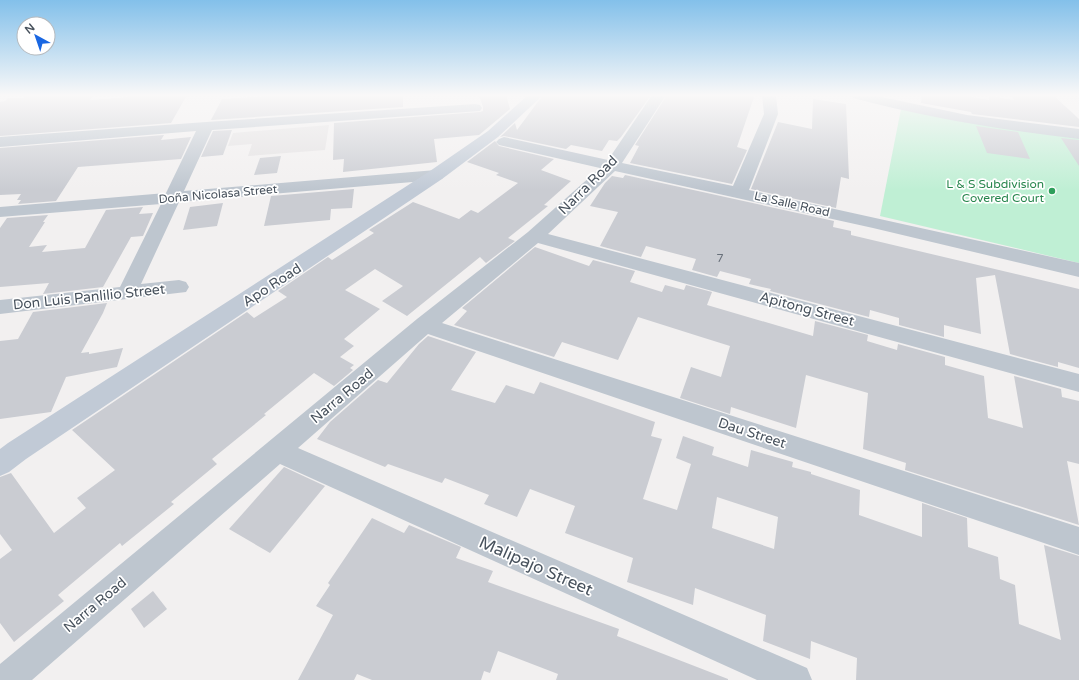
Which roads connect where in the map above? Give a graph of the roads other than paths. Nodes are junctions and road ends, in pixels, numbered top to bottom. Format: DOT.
graph roads {
  1 [pos="206,126"];
  2 [pos="197,127"];
  3 [pos="500,127"];
  4 [pos="637,127"];
  5 [pos="766,127"];
  6 [pos="1016,127"];
  7 [pos="1079,134"];
  8 [pos="0,142"];
  9 [pos="504,142"];
  10 [pos="612,165"];
  11 [pos="436,175"];
  12 [pos="739,193"];
  13 [pos="174,197"];
  14 [pos="0,212"];
  15 [pos="534,236"];
  16 [pos="1079,270"];
  17 [pos="179,287"];
  18 [pos="127,293"];
  19 [pos="0,307"];
  20 [pos="425,325"];
  21 [pos="1079,383"];
  22 [pos="277,451"];
  23 [pos="0,464"];
  24 [pos="1079,542"];
  25 [pos="13,675"];
  26 [pos="795,680"];
  1 -- 13 [label="street"];
  2 -- 8 [label="street"];
  3 -- 11 [label="street, Apo Road"];
  4 -- 10 [label="street, Narra Road"];
  5 -- 12 [label="street"];
  6 -- 7 [label="street"];
  9 -- 10 [label="street, La Salle Road"];
  10 -- 12 [label="street, La Salle Road"];
  10 -- 15 [label="street, Narra Road"];
  11 -- 13 [label="street, Doña Nicolasa Street"];
  11 -- 23 [label="street, Apo Road"];
  12 -- 16 [label="street, La Salle Road"];
  13 -- 14 [label="street, Doña Nicolasa Street"];
  13 -- 18 [label="street"];
  15 -- 20 [label="street, Narra Road"];
  15 -- 21 [label="street, Apitong Street"];
  17 -- 18 [label="street, Don Luis Panlilio Street"];
  18 -- 19 [label="street, Don Luis Panlilio Street"];
  20 -- 22 [label="street, Narra Road"];
  20 -- 24 [label="street, Dau Street"];
  22 -- 25 [label="street, Narra Road"];
  22 -- 26 [label="street, Malipajo Street"];
}
